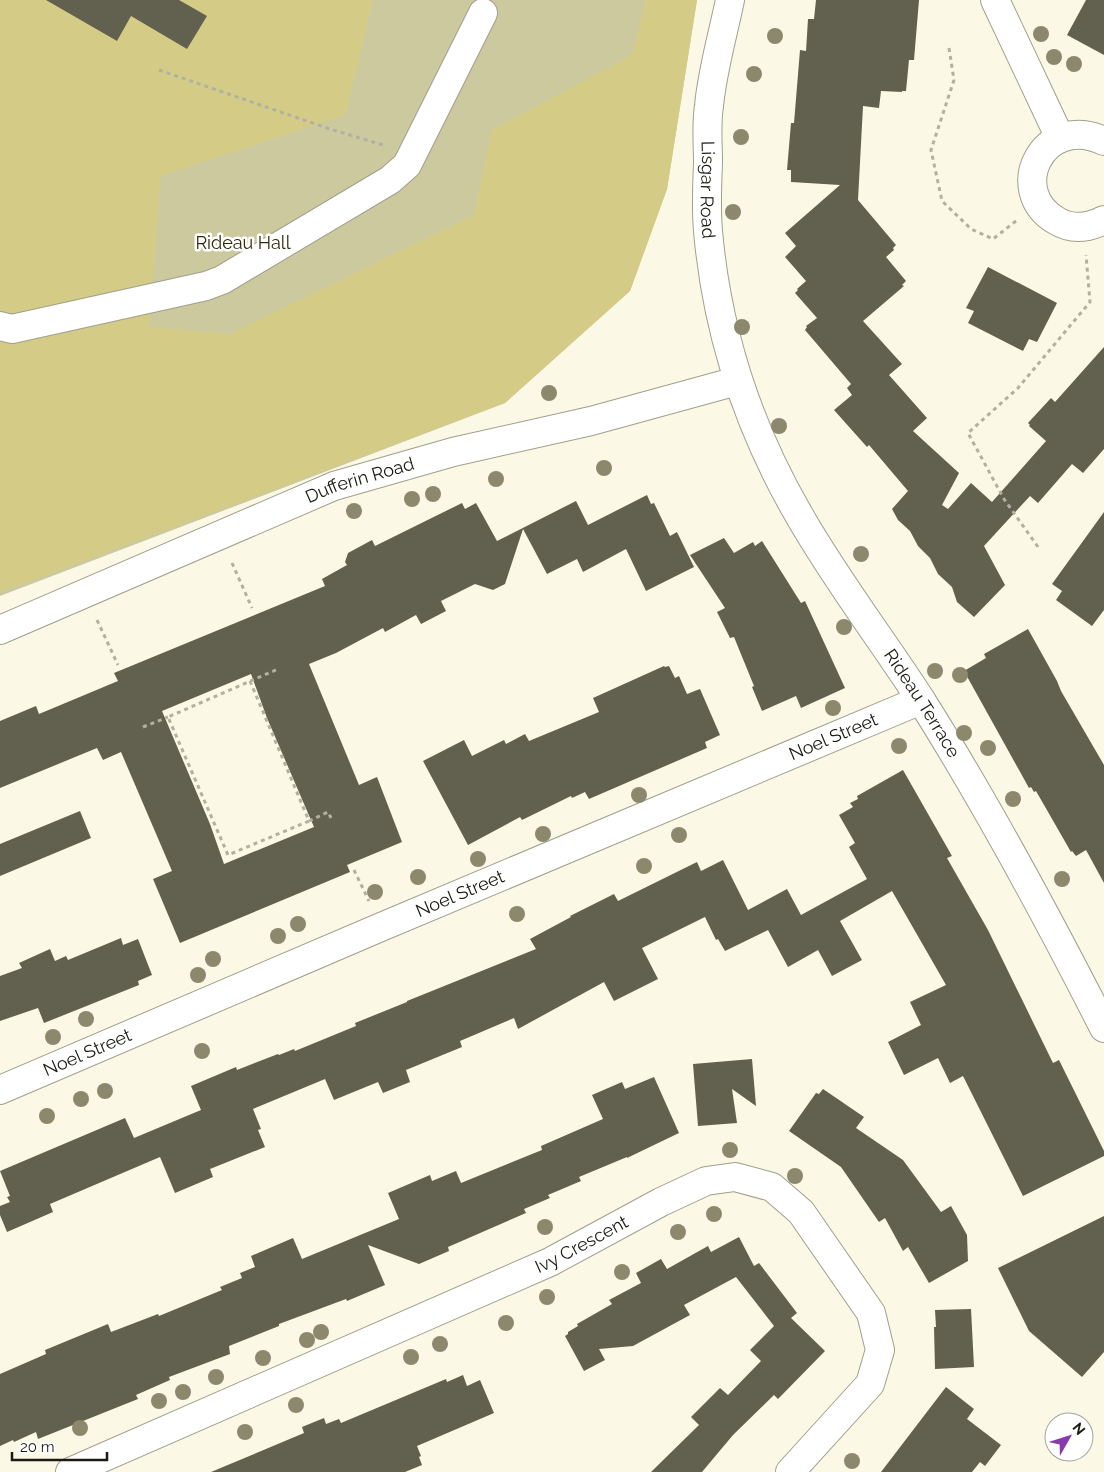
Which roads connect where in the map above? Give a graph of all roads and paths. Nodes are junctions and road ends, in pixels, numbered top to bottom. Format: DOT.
graph roads {
  1 [pos="730,0"];
  2 [pos="995,0"];
  3 [pos="483,13"];
  4 [pos="949,48"];
  5 [pos="159,70"];
  6 [pos="1060,138"];
  7 [pos="1104,141"];
  8 [pos="413,153"];
  9 [pos="1039,206"];
  10 [pos="1092,224"];
  11 [pos="0,326"];
  12 [pos="737,381"];
  13 [pos="220,535"];
  14 [pos="1038,546"];
  15 [pos="85,593"];
  16 [pos="252,608"];
  17 [pos="0,630"];
  18 [pos="118,665"];
  19 [pos="278,669"];
  20 [pos="250,681"];
  21 [pos="921,700"];
  22 [pos="168,717"];
  23 [pos="143,727"];
  24 [pos="331,818"];
  25 [pos="309,821"];
  26 [pos="1101,1013"];
  27 [pos="0,1090"];
  28 [pos="70,1472"];
  29 [pos="790,1472"];
  1 -- 12 [label="street, Lisgar Road"];
  2 -- 6 [label="street"];
  3 -- 8 [label="street"];
  4 -- 9 [label="path"];
  5 -- 8 [label="path"];
  6 -- 7 [label="street"];
  6 -- 9 [label="street"];
  8 -- 11 [label="street"];
  9 -- 10 [label="street"];
  10 -- 14 [label="path"];
  12 -- 13 [label="street, Dufferin Road"];
  12 -- 21 [label="street, Rideau Terrace"];
  13 -- 15 [label="street, Dufferin Road"];
  13 -- 16 [label="path"];
  15 -- 17 [label="street, Dufferin Road"];
  15 -- 18 [label="path"];
  19 -- 20 [label="path"];
  20 -- 22 [label="path"];
  20 -- 25 [label="path"];
  21 -- 26 [label="street, Rideau Terrace"];
  21 -- 27 [label="street, Noel Street"];
  22 -- 23 [label="path"];
  22 -- 25 [label="path"];
  24 -- 25 [label="path"];
  28 -- 29 [label="street, Ivy Crescent"];
}
